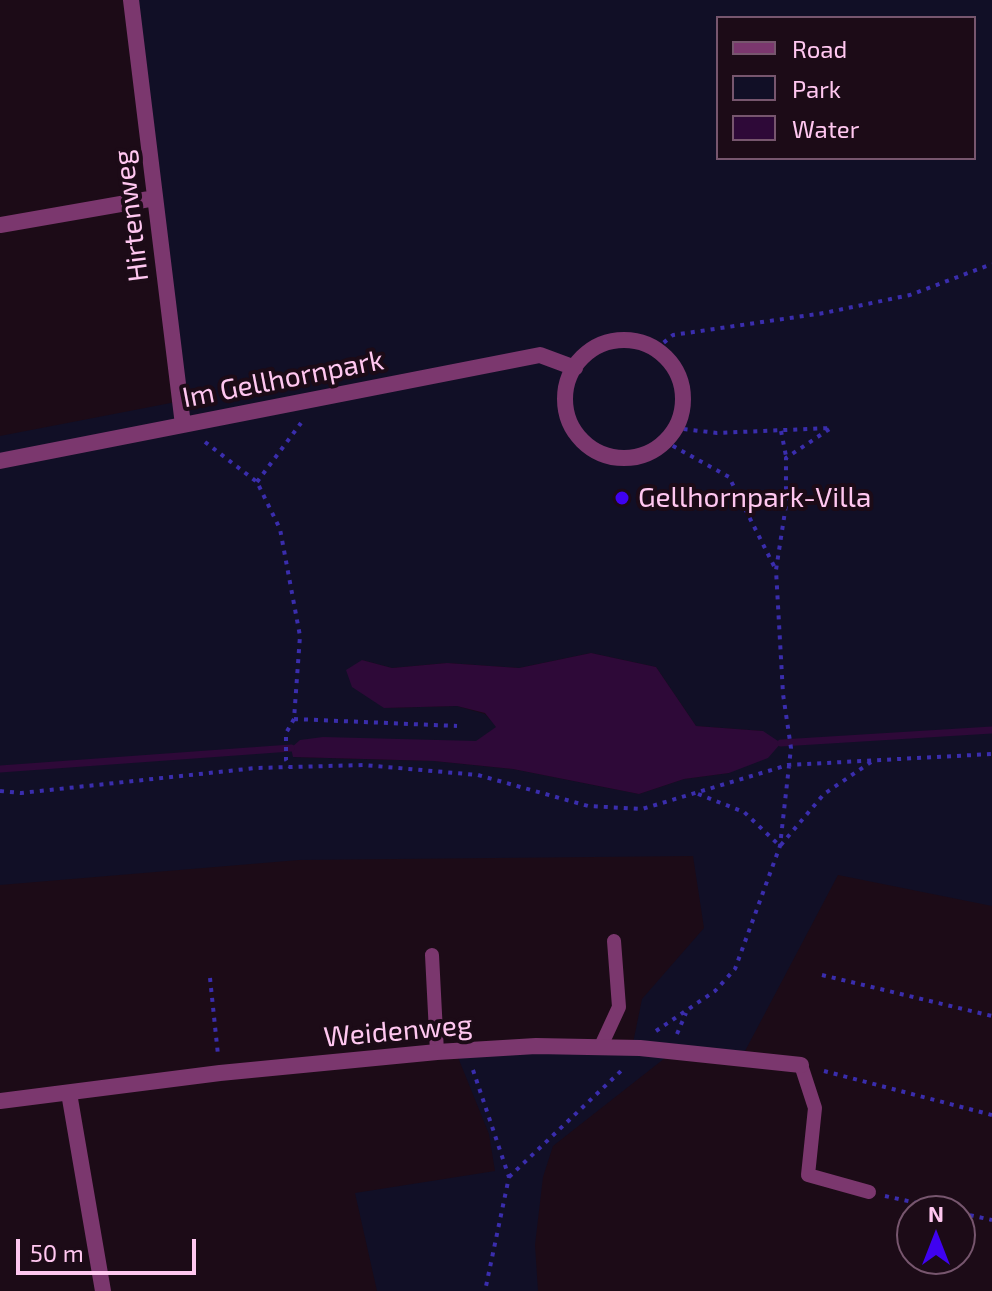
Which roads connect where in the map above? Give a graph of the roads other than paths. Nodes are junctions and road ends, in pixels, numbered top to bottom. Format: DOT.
graph roads {
  1 [pos="131,0"];
  2 [pos="155,198"];
  3 [pos="0,225"];
  4 [pos="575,368"];
  5 [pos="183,425"];
  6 [pos="0,461"];
  7 [pos="614,941"];
  8 [pos="432,955"];
  9 [pos="601,1046"];
  10 [pos="437,1052"];
  11 [pos="801,1065"];
  12 [pos="69,1093"];
  13 [pos="0,1101"];
  14 [pos="869,1192"];
  15 [pos="103,1291"];
  1 -- 2 [label="street, Hirtenweg"];
  2 -- 3 [label="street"];
  2 -- 5 [label="street, Hirtenweg"];
  4 -- 4 [label="street"];
  4 -- 5 [label="street, Im Gellhornpark"];
  5 -- 6 [label="street, Im Gellhornpark"];
  7 -- 9 [label="lane"];
  8 -- 10 [label="lane"];
  9 -- 10 [label="street, Weidenweg"];
  9 -- 11 [label="street, Weidenweg"];
  10 -- 12 [label="street, Weidenweg"];
  11 -- 14 [label="lane"];
  12 -- 13 [label="street, Weidenweg"];
  12 -- 15 [label="street"];
}
